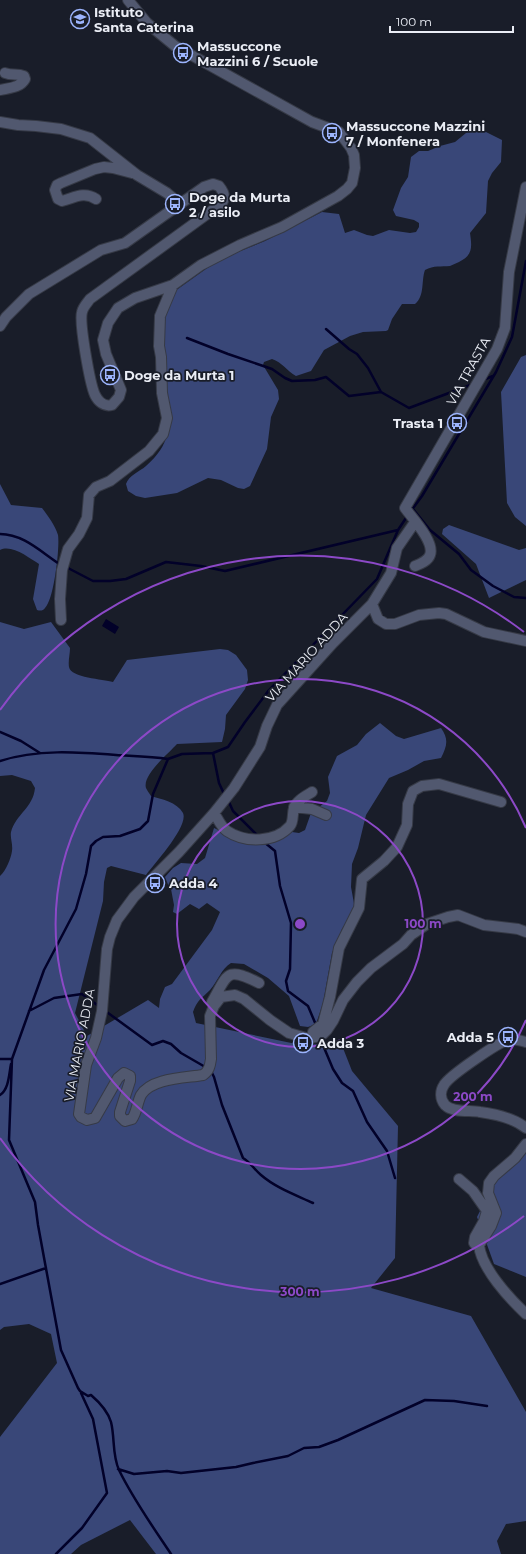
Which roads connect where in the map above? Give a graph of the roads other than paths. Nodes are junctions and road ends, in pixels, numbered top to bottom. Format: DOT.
graph roads {
  1 [pos="128,0"];
  2 [pos="6,73"];
  3 [pos="0,90"];
  4 [pos="0,122"];
  5 [pos="137,175"];
  6 [pos="526,186"];
  7 [pos="96,199"];
  8 [pos="180,204"];
  9 [pos="173,285"];
  10 [pos="0,326"];
  11 [pos="415,522"];
  12 [pos="415,566"];
  13 [pos="372,604"];
  14 [pos="61,620"];
  15 [pos="526,641"];
  16 [pos="312,792"];
  17 [pos="501,802"];
  18 [pos="294,807"];
  19 [pos="214,813"];
  20 [pos="326,815"];
  21 [pos="526,932"];
  22 [pos="259,983"];
  23 [pos="211,1011"];
  24 [pos="300,1037"];
  25 [pos="526,1042"];
  26 [pos="526,1128"];
  27 [pos="526,1144"];
  28 [pos="459,1179"];
  29 [pos="479,1245"];
  30 [pos="526,1314"];
  1 -- 9 [label="street"];
  2 -- 3 [label="street"];
  4 -- 5 [label="street"];
  5 -- 7 [label="street"];
  5 -- 8 [label="street"];
  6 -- 11 [label="street, VIA TRASTA"];
  8 -- 9 [label="street"];
  8 -- 10 [label="street"];
  9 -- 14 [label="street"];
  11 -- 12 [label="street"];
  11 -- 13 [label="street, VIA MARIO ADDA"];
  13 -- 15 [label="street"];
  13 -- 19 [label="street, VIA MARIO ADDA"];
  16 -- 18 [label="street"];
  17 -- 24 [label="street"];
  18 -- 19 [label="street"];
  18 -- 20 [label="street"];
  19 -- 23 [label="street, VIA MARIO ADDA"];
  21 -- 24 [label="street"];
  22 -- 23 [label="street"];
  23 -- 24 [label="street"];
  25 -- 26 [label="street"];
  27 -- 29 [label="street"];
  28 -- 29 [label="street"];
  29 -- 30 [label="street"];
}
